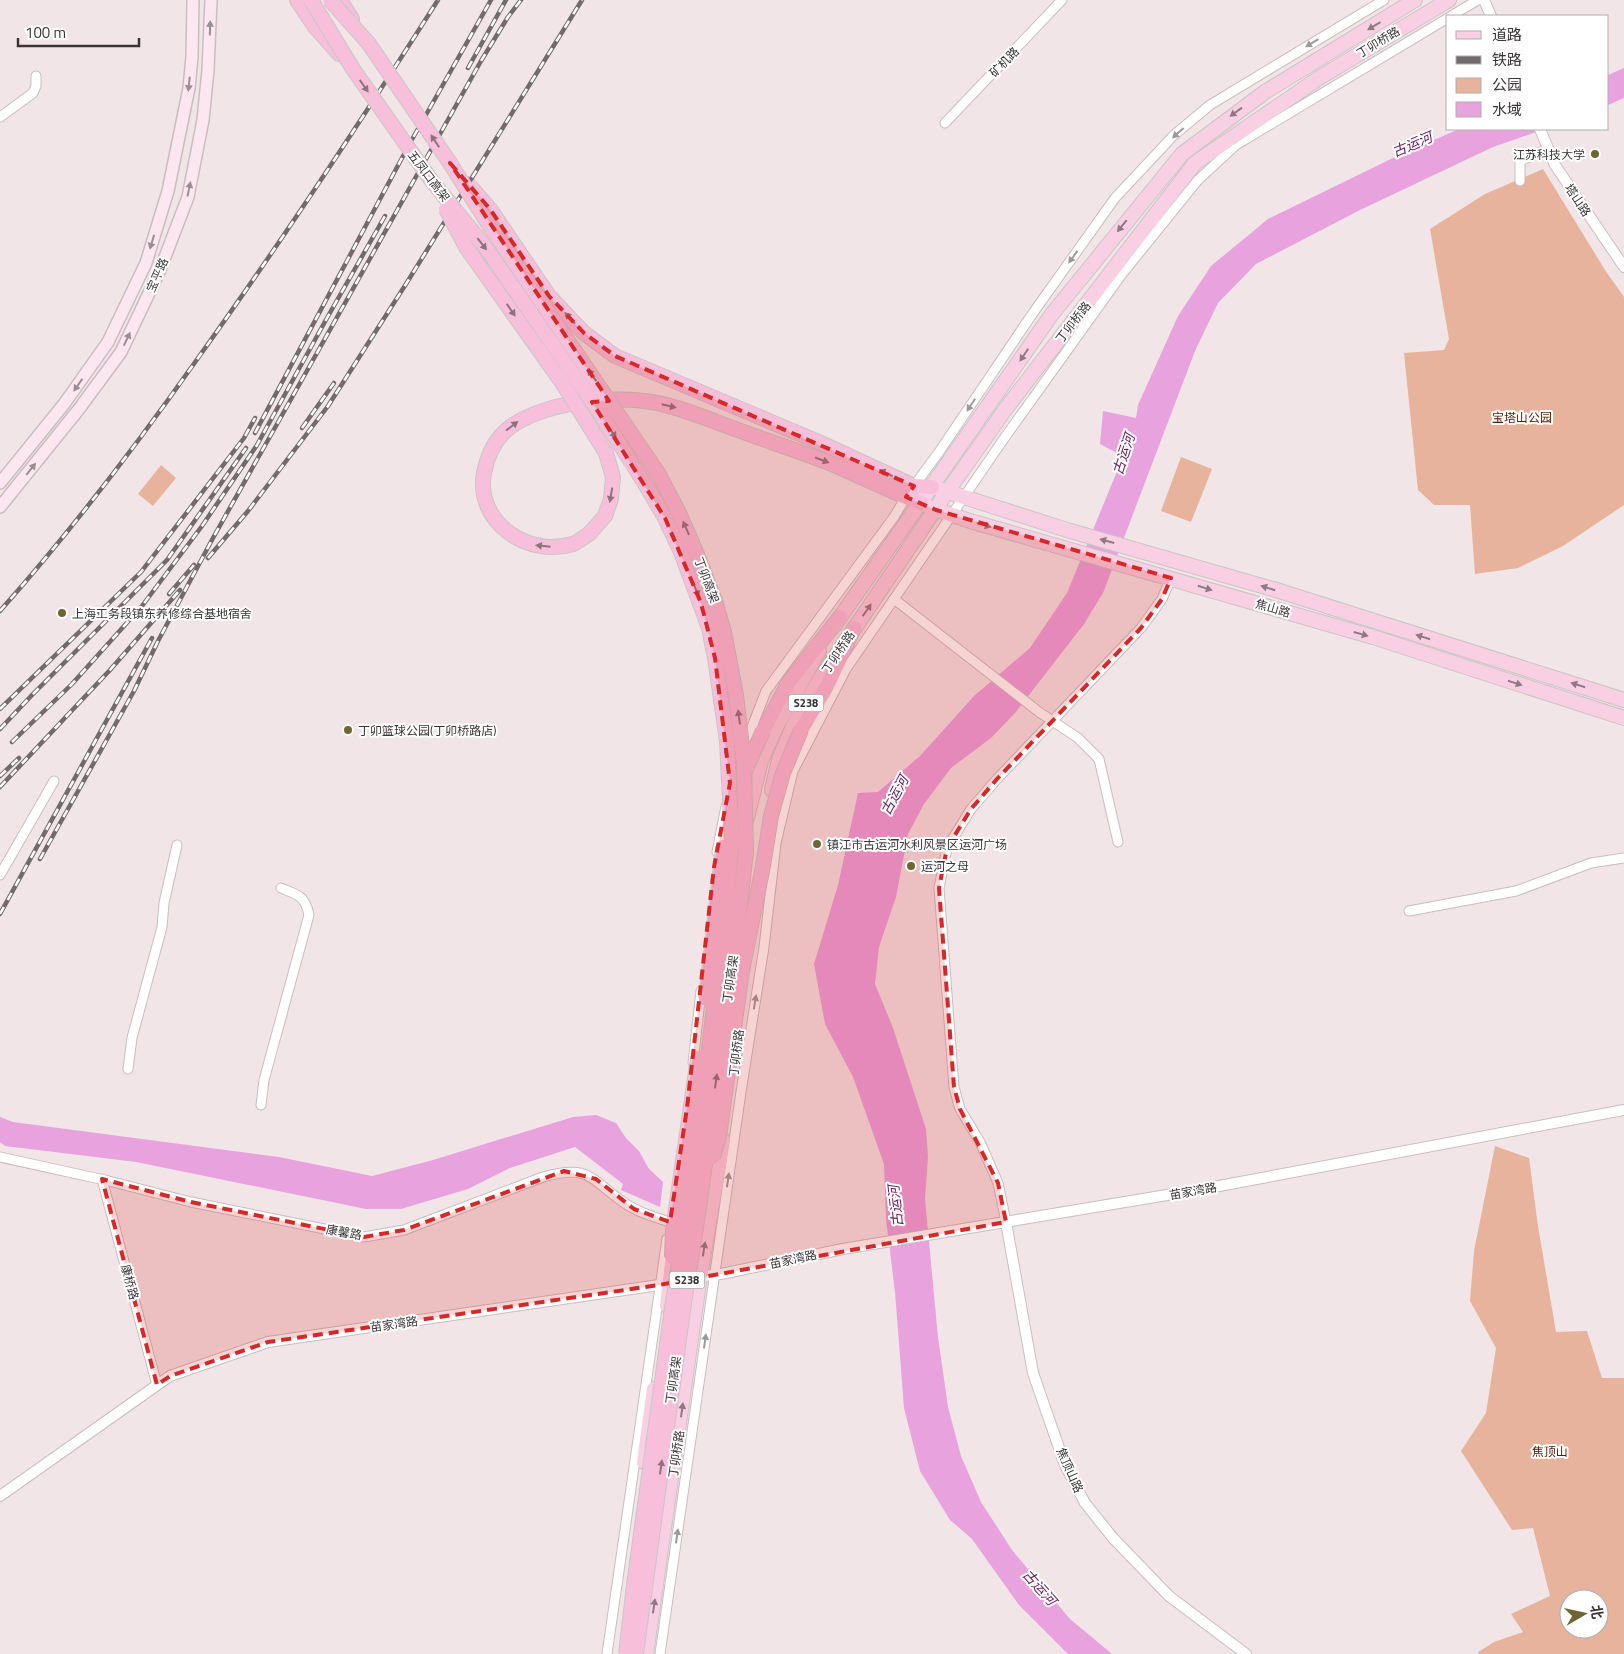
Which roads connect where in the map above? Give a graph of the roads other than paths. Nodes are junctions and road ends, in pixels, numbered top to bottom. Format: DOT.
graph roads {
  1 [pos="193,0"];
  2 [pos="210,0"];
  3 [pos="296,0"];
  4 [pos="311,0"];
  5 [pos="330,0"];
  6 [pos="340,0"];
  7 [pos="1062,0"];
  8 [pos="1384,0"];
  9 [pos="1415,0"];
  10 [pos="1449,0"];
  11 [pos="1478,0"];
  12 [pos="1484,0"];
  13 [pos="1453,15"];
  14 [pos="1491,15"];
  15 [pos="1446,19"];
  16 [pos="369,44"];
  17 [pos="353,69"];
  18 [pos="36,76"];
  19 [pos="0,117"];
  20 [pos="945,123"];
  21 [pos="1540,130"];
  22 [pos="1548,149"];
  23 [pos="450,163"];
  24 [pos="430,180"];
  25 [pos="1520,181"];
  26 [pos="1624,267"];
  27 [pos="569,341"];
  28 [pos="555,348"];
  29 [pos="0,483"];
  30 [pos="914,486"];
  31 [pos="932,487"];
  32 [pos="947,492"];
  33 [pos="906,497"];
  34 [pos="963,498"];
  35 [pos="921,503"];
  36 [pos="0,507"];
  37 [pos="936,510"];
  38 [pos="952,515"];
  39 [pos="1171,578"];
  40 [pos="894,599"];
  41 [pos="840,617"];
  42 [pos="854,628"];
  43 [pos="1624,700"];
  44 [pos="1624,718"];
  45 [pos="1052,721"];
  46 [pos="54,781"];
  47 [pos="1118,842"];
  48 [pos="177,845"];
  49 [pos="1624,858"];
  50 [pos="0,876"];
  51 [pos="281,888"];
  52 [pos="734,906"];
  53 [pos="1409,911"];
  54 [pos="128,1069"];
  55 [pos="261,1105"];
  56 [pos="1624,1110"];
  57 [pos="0,1157"];
  58 [pos="102,1179"];
  59 [pos="699,1208"];
  60 [pos="670,1222"];
  61 [pos="1006,1222"];
  62 [pos="715,1275"];
  63 [pos="700,1276"];
  64 [pos="664,1284"];
  65 [pos="672,1308"];
  66 [pos="157,1385"];
  67 [pos="0,1496"];
  68 [pos="608,1654"];
  69 [pos="620,1654"];
  70 [pos="626,1654"];
  71 [pos="636,1654"];
  72 [pos="646,1654"];
  73 [pos="660,1654"];
  74 [pos="1246,1654"];
  1 -- 29 [label="main road, 宝平路, one-way"];
  36 -- 2 [label="main road, 宝平路, one-way"];
  3 -- 17 [label="highway, bridge"];
  4 -- 17 [label="highway, 五凤口高架, bridge"];
  5 -- 16 [label="highway, 五凤口高架, bridge"];
  6 -- 16 [label="highway, bridge"];
  7 -- 20 [label="street, 矿机路"];
  8 -- 30 [label="street, one-way"];
  9 -- 31 [label="main road, 丁卯桥路 / S238, one-way"];
  10 -- 32 [label="main road, 丁卯桥路 / S238"];
  11 -- 13 [label="street"];
  12 -- 14 [label="street"];
  15 -- 34 [label="street"];
  23 -- 16 [label="highway, 五凤口高架, one-way, bridge"];
  17 -- 24 [label="highway, 五凤口高架, one-way, bridge"];
  18 -- 19 [label="street"];
  21 -- 22 [label="street, 塔山路"];
  22 -- 25 [label="street"];
  22 -- 26 [label="street, 塔山路"];
  23 -- 27 [label="highway, 五凤口高架, bridge"];
  30 -- 23 [label="highway, one-way, bridge"];
  24 -- 28 [label="highway, 五凤口高架, one-way, bridge"];
  24 -- 33 [label="highway, one-way, bridge"];
  52 -- 27 [label="highway, 丁卯高架, one-way, bridge"];
  28 -- 52 [label="highway, 丁卯高架, one-way, bridge"];
  30 -- 31 [label="highway"];
  30 -- 33 [label="street"];
  31 -- 32 [label="main road, 焦山路"];
  31 -- 35 [label="main road, 丁卯桥路 / S238"];
  32 -- 34 [label="main road, 焦山路"];
  32 -- 37 [label="main road, 丁卯桥路 / S238"];
  33 -- 35 [label="highway"];
  33 -- 60 [label="street"];
  34 -- 38 [label="street"];
  43 -- 34 [label="main road, 焦山路, one-way"];
  35 -- 37 [label="main road, 焦山路"];
  35 -- 41 [label="main road, 丁卯桥路 / S238"];
  37 -- 38 [label="main road, 焦山路"];
  42 -- 37 [label="main road, 丁卯桥路 / S238, one-way"];
  38 -- 39 [label="main road, 焦山路, one-way"];
  38 -- 40 [label="street"];
  39 -- 44 [label="main road, 焦山路, one-way"];
  39 -- 45 [label="street"];
  40 -- 45 [label="street"];
  62 -- 40 [label="street, one-way"];
  41 -- 64 [label="main road, 丁卯桥路 / S238"];
  41 -- 65 [label="highway, bridge"];
  42 -- 59 [label="highway, bridge"];
  63 -- 42 [label="main road, 丁卯桥路 / S238, one-way"];
  45 -- 47 [label="street"];
  45 -- 61 [label="street"];
  46 -- 50 [label="street"];
  48 -- 54 [label="street"];
  49 -- 53 [label="street"];
  51 -- 55 [label="street"];
  59 -- 52 [label="highway, 丁卯高架 / S238, one-way, bridge"];
  52 -- 65 [label="highway, 丁卯高架 / S238, bridge"];
  56 -- 61 [label="street, 苗家湾路"];
  57 -- 58 [label="street, 康馨路"];
  58 -- 60 [label="street, 康馨路"];
  58 -- 66 [label="street, 康桥路"];
  71 -- 59 [label="highway, 丁卯高架 / S238, one-way, bridge"];
  60 -- 64 [label="street"];
  61 -- 62 [label="street, 苗家湾路"];
  61 -- 74 [label="street, 焦顶山路"];
  62 -- 63 [label="street, 苗家湾路"];
  73 -- 62 [label="street, one-way"];
  63 -- 64 [label="street, 苗家湾路"];
  72 -- 63 [label="main road, 丁卯桥路 / S238, one-way"];
  64 -- 66 [label="street, 苗家湾路"];
  64 -- 68 [label="street"];
  64 -- 69 [label="main road, 丁卯桥路 / S238"];
  65 -- 70 [label="highway, 丁卯高架 / S238, bridge"];
  66 -- 67 [label="street, 苗家湾路"];
}
